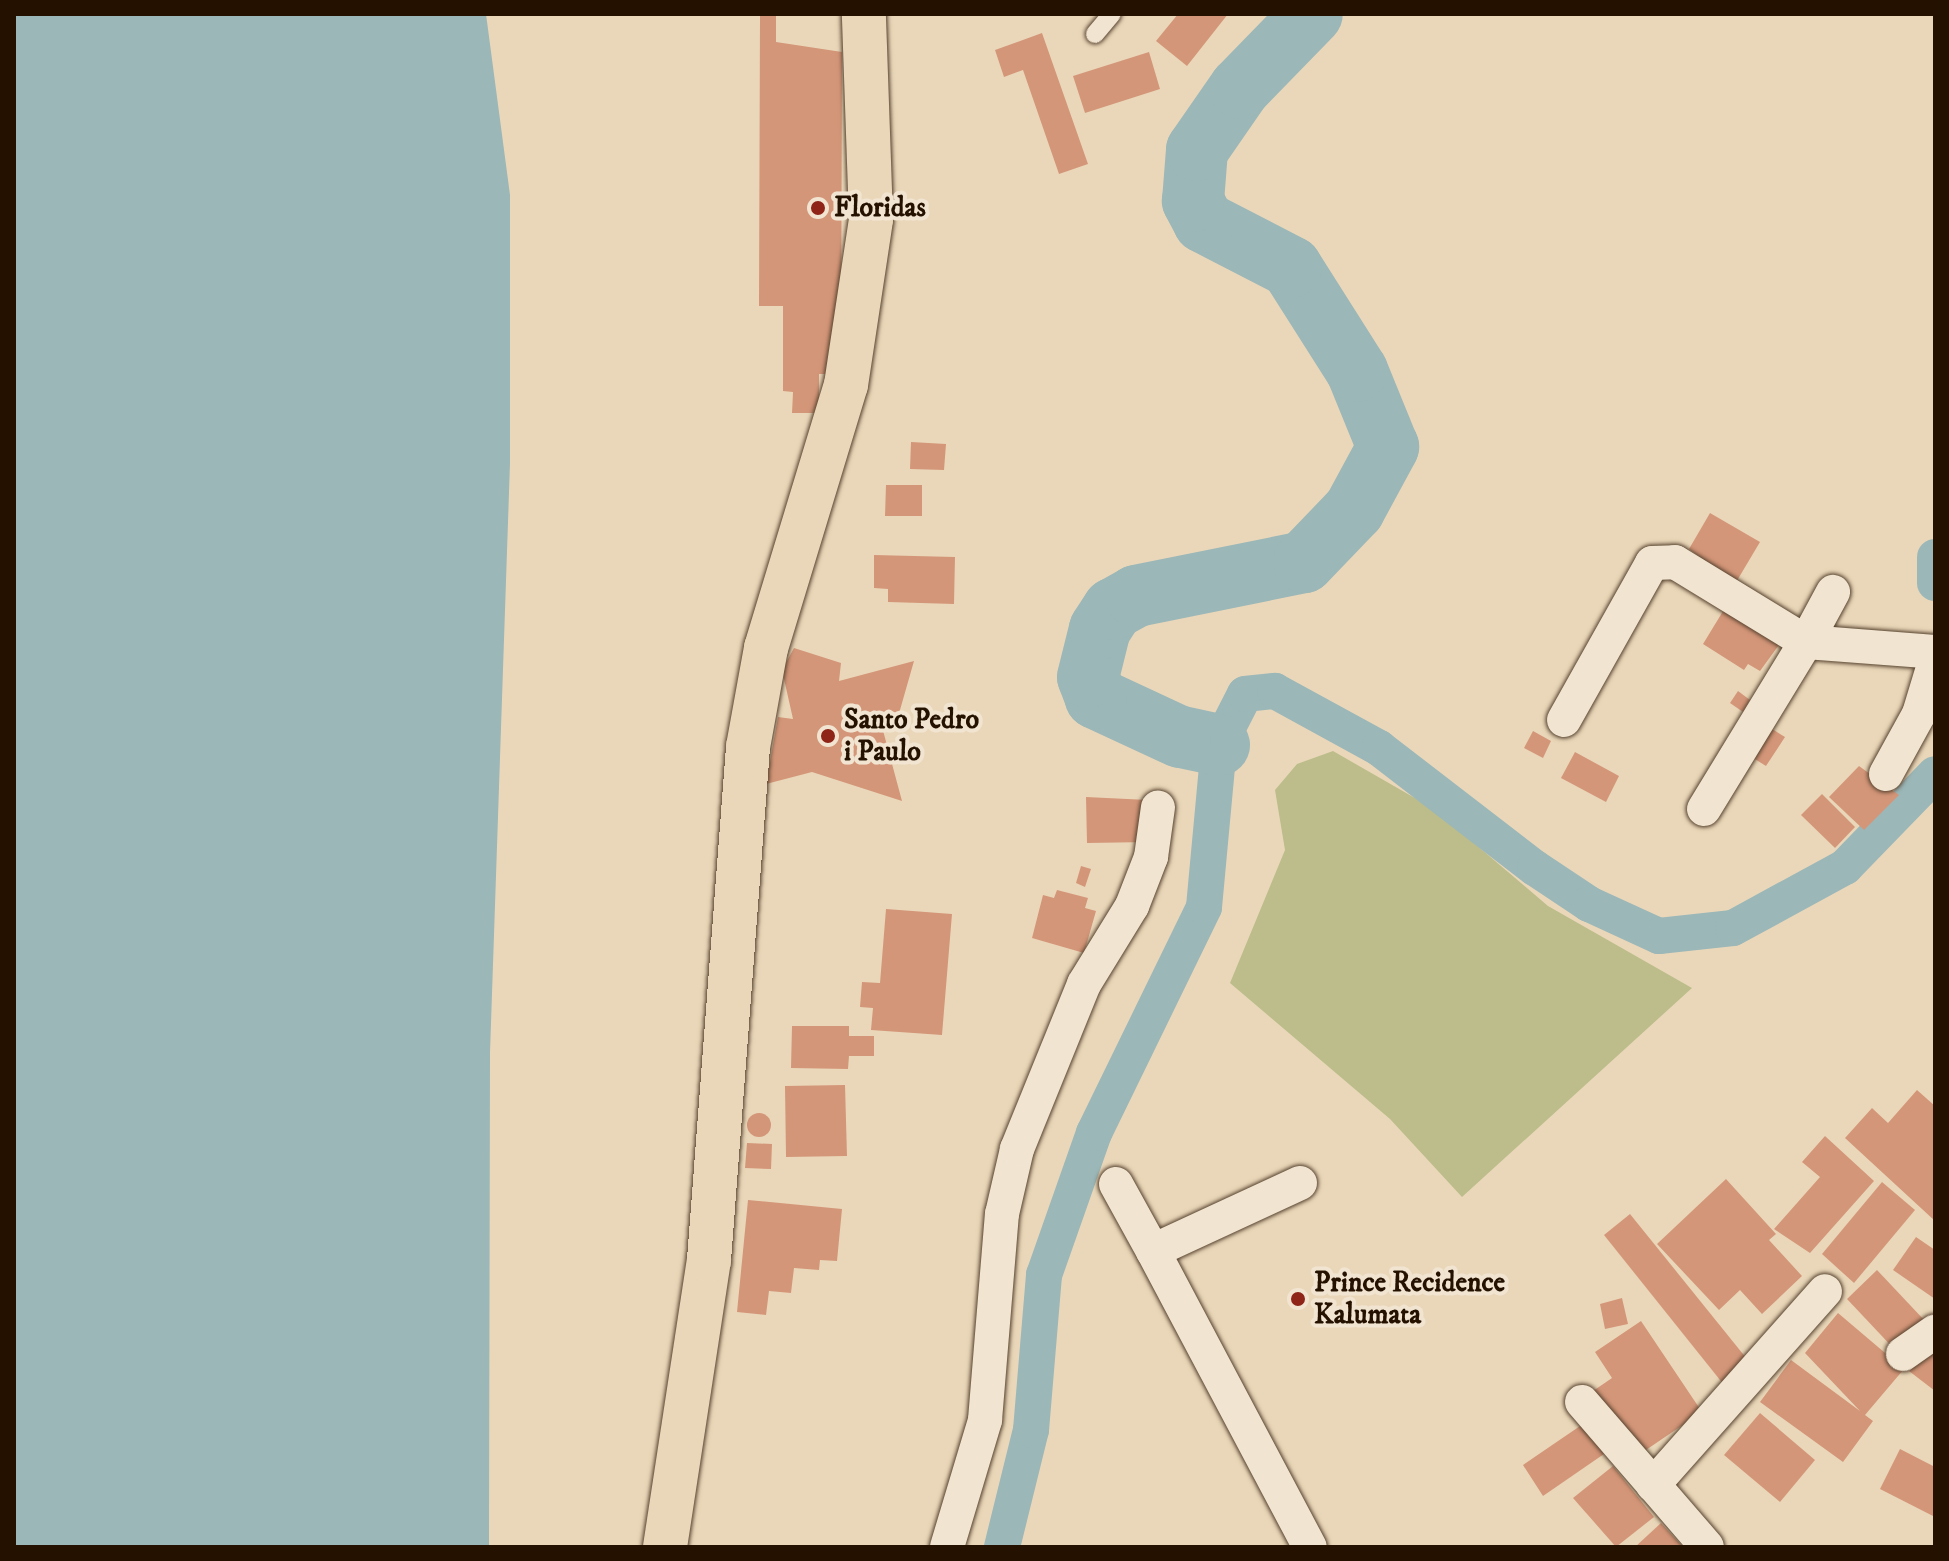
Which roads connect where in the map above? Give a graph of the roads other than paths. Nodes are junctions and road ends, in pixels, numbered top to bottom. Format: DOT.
graph roads {
  1 [pos="864,14"];
  2 [pos="1112,14"];
  3 [pos="1095,34"];
  4 [pos="1833,592"];
  5 [pos="1806,642"];
  6 [pos="1935,652"];
  7 [pos="1935,661"];
  8 [pos="1564,720"];
  9 [pos="1886,774"];
  10 [pos="1158,807"];
  11 [pos="1704,809"];
  12 [pos="1300,1183"];
  13 [pos="1116,1184"];
  14 [pos="1153,1251"];
  15 [pos="1825,1291"];
  16 [pos="1935,1332"];
  17 [pos="1903,1354"];
  18 [pos="1582,1402"];
  19 [pos="1653,1485"];
  20 [pos="665,1547"];
  21 [pos="947,1547"];
  22 [pos="1310,1547"];
  23 [pos="1707,1547"];
  1 -- 20 [label="highway"];
  2 -- 3 [label="lane"];
  4 -- 5 [label="street"];
  5 -- 6 [label="street"];
  5 -- 8 [label="street"];
  5 -- 11 [label="street"];
  7 -- 9 [label="street"];
  10 -- 21 [label="street"];
  12 -- 14 [label="street"];
  13 -- 14 [label="street"];
  14 -- 22 [label="street"];
  15 -- 19 [label="street"];
  16 -- 17 [label="street"];
  18 -- 19 [label="street"];
  19 -- 23 [label="street"];
}
